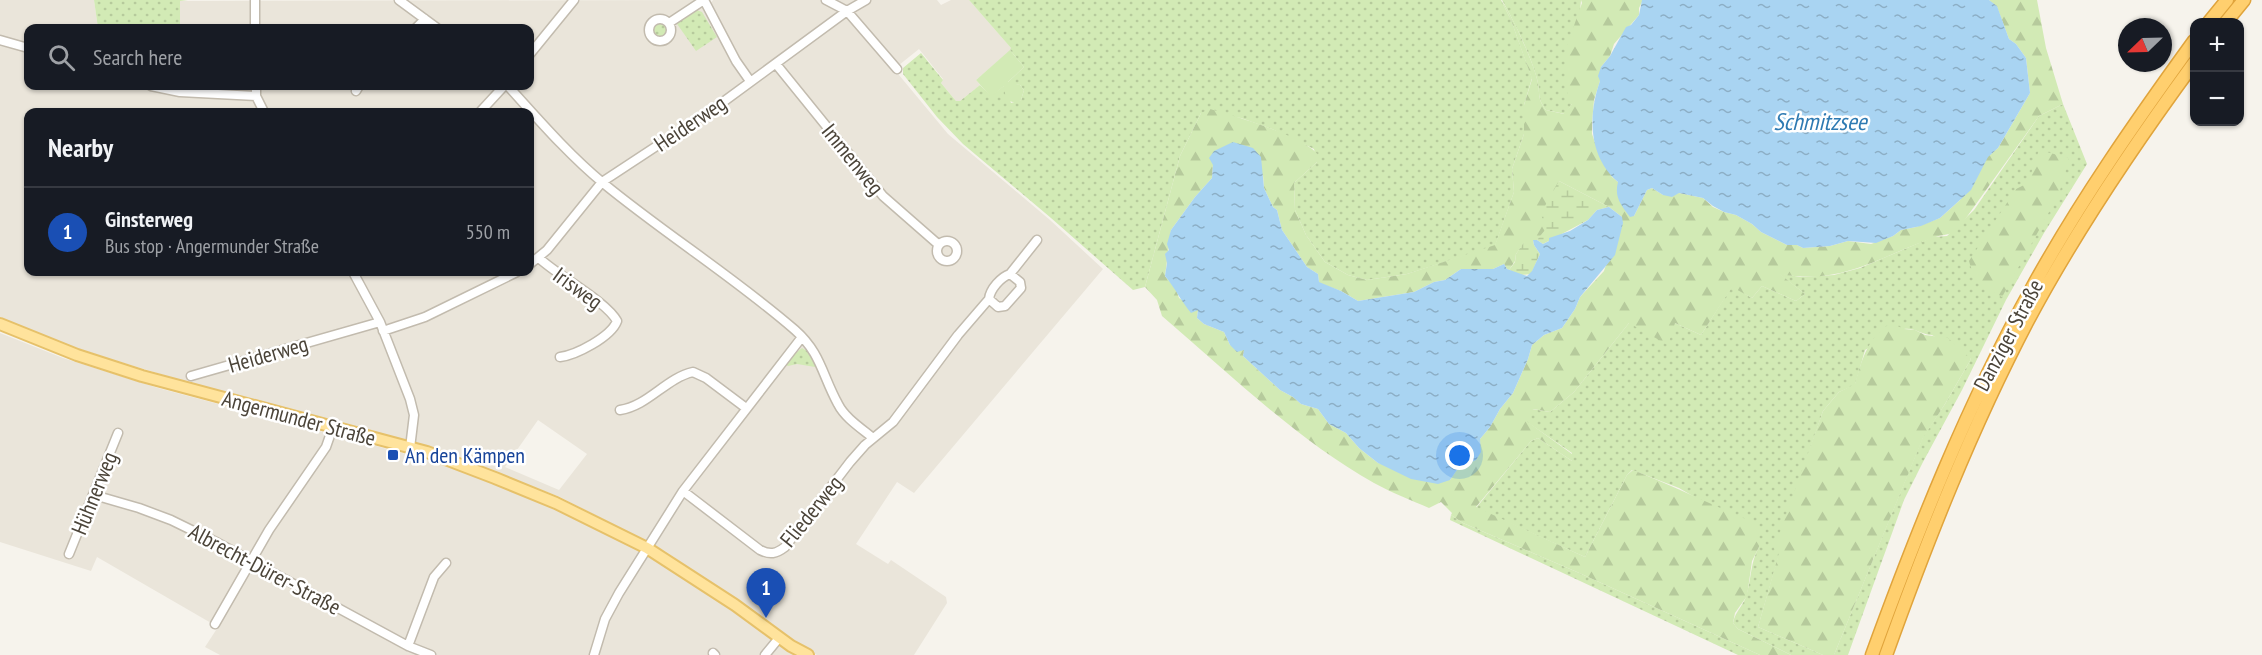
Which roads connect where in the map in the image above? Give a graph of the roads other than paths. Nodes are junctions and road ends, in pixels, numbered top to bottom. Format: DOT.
graph roads {
  1 [pos="255,0"];
  2 [pos="399,0"];
  3 [pos="573,0"];
  4 [pos="704,0"];
  5 [pos="826,0"];
  6 [pos="866,0"];
  7 [pos="2227,0"];
  8 [pos="2244,0"];
  9 [pos="847,11"];
  10 [pos="2212,18"];
  11 [pos="2229,18"];
  12 [pos="425,19"];
  13 [pos="669,23"];
  14 [pos="255,24"];
  15 [pos="420,24"];
  16 [pos="432,24"];
  17 [pos="0,40"];
  18 [pos="24,47"];
  19 [pos="2190,47"];
  20 [pos="534,49"];
  21 [pos="776,64"];
  22 [pos="897,69"];
  23 [pos="2190,69"];
  24 [pos="750,81"];
  25 [pos="170,90"];
  26 [pos="256,90"];
  27 [pos="502,90"];
  28 [pos="510,90"];
  29 [pos="256,96"];
  30 [pos="262,108"];
  31 [pos="484,108"];
  32 [pos="528,108"];
  33 [pos="534,114"];
  34 [pos="602,182"];
  35 [pos="1037,240"];
  36 [pos="939,245"];
  37 [pos="539,258"];
  38 [pos="534,261"];
  39 [pos="1010,274"];
  40 [pos="355,276"];
  41 [pos="509,276"];
  42 [pos="989,299"];
  43 [pos="0,324"];
  44 [pos="381,326"];
  45 [pos="802,337"];
  46 [pos="560,357"];
  47 [pos="191,376"];
  48 [pos="746,408"];
  49 [pos="620,411"];
  50 [pos="333,427"];
  51 [pos="118,433"];
  52 [pos="873,438"];
  53 [pos="410,448"];
  54 [pos="683,491"];
  55 [pos="93,495"];
  56 [pos="647,549"];
  57 [pos="69,554"];
  58 [pos="252,561"];
  59 [pos="446,563"];
  60 [pos="215,624"];
  61 [pos="779,638"];
  62 [pos="408,646"];
  63 [pos="431,655"];
  64 [pos="594,655"];
  65 [pos="765,655"];
  66 [pos="808,655"];
  67 [pos="1872,655"];
  68 [pos="1886,655"];
  1 -- 14 [label="street"];
  2 -- 12 [label="street"];
  3 -- 20 [label="street"];
  4 -- 13 [label="street"];
  4 -- 24 [label="street"];
  5 -- 9 [label="street"];
  6 -- 9 [label="street, Heiderweg"];
  7 -- 10 [label="highway"];
  8 -- 11 [label="highway"];
  9 -- 21 [label="street, Heiderweg"];
  9 -- 22 [label="street"];
  12 -- 15 [label="street"];
  12 -- 16 [label="street"];
  17 -- 18 [label="street"];
  19 -- 67 [label="highway, Danziger Straße"];
  21 -- 24 [label="street, Heiderweg"];
  21 -- 36 [label="street, Immenweg"];
  23 -- 68 [label="highway, Danziger Straße"];
  24 -- 34 [label="street, Heiderweg"];
  25 -- 29 [label="street"];
  26 -- 29 [label="street"];
  27 -- 31 [label="street"];
  28 -- 32 [label="street"];
  29 -- 30 [label="street"];
  33 -- 34 [label="street"];
  34 -- 37 [label="street, Heiderweg"];
  34 -- 45 [label="street"];
  35 -- 39 [label="street, Fliederweg"];
  37 -- 38 [label="street, Heiderweg"];
  37 -- 46 [label="street, Irisweg"];
  39 -- 42 [label="street, Fliederweg"];
  39 -- 42 [label="street"];
  40 -- 44 [label="street"];
  41 -- 44 [label="street, Heiderweg"];
  42 -- 52 [label="street, Fliederweg"];
  43 -- 50 [label="main road, Angermunder Straße"];
  44 -- 47 [label="street, Heiderweg"];
  44 -- 53 [label="street"];
  45 -- 48 [label="street"];
  45 -- 52 [label="street"];
  48 -- 49 [label="street"];
  48 -- 54 [label="street"];
  50 -- 53 [label="main road, Angermunder Straße"];
  50 -- 58 [label="street"];
  51 -- 55 [label="street, Hühnerweg"];
  52 -- 54 [label="street, Fliederweg"];
  53 -- 56 [label="main road, Angermunder Straße"];
  54 -- 56 [label="street"];
  55 -- 57 [label="street, Hühnerweg"];
  55 -- 58 [label="street, Albrecht-Dürer-Straße"];
  56 -- 61 [label="main road, Angermunder Straße"];
  56 -- 64 [label="street"];
  58 -- 60 [label="street"];
  58 -- 62 [label="street, Albrecht-Dürer-Straße"];
  59 -- 62 [label="street"];
  61 -- 65 [label="street"];
  61 -- 66 [label="main road, Angermunder Straße"];
  62 -- 63 [label="street, Albrecht-Dürer-Straße"];
}
